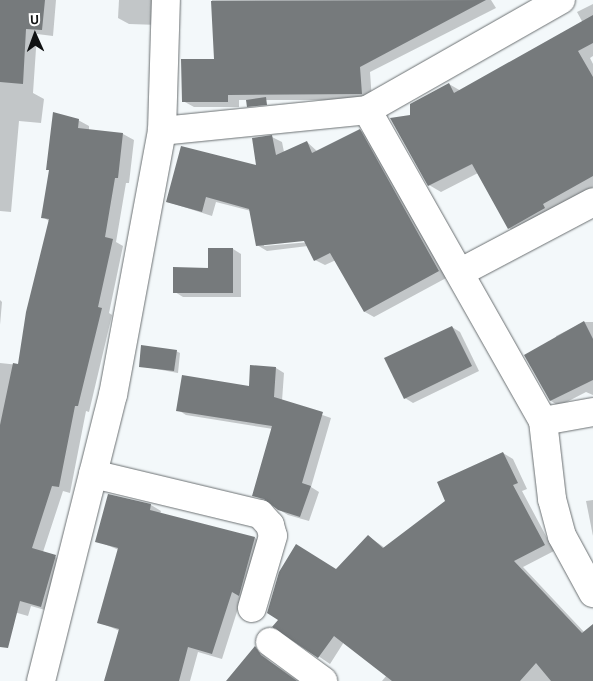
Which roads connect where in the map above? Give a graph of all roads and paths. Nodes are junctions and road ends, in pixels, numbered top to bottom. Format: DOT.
graph roads {
  1 [pos="166,0"];
  2 [pos="562,0"];
  3 [pos="367,110"];
  4 [pos="162,131"];
  5 [pos="593,202"];
  6 [pos="461,272"];
  7 [pos="593,412"];
  8 [pos="543,421"];
  9 [pos="93,474"];
  10 [pos="593,593"];
  11 [pos="252,608"];
  12 [pos="270,642"];
  13 [pos="41,681"];
  14 [pos="323,681"];
  1 -- 4 [label="street"];
  2 -- 3 [label="street"];
  3 -- 4 [label="street"];
  3 -- 6 [label="street"];
  4 -- 9 [label="street"];
  5 -- 6 [label="street"];
  6 -- 8 [label="street"];
  7 -- 8 [label="street"];
  8 -- 10 [label="street"];
  9 -- 11 [label="street"];
  9 -- 13 [label="street"];
  12 -- 14 [label="street"];
}
